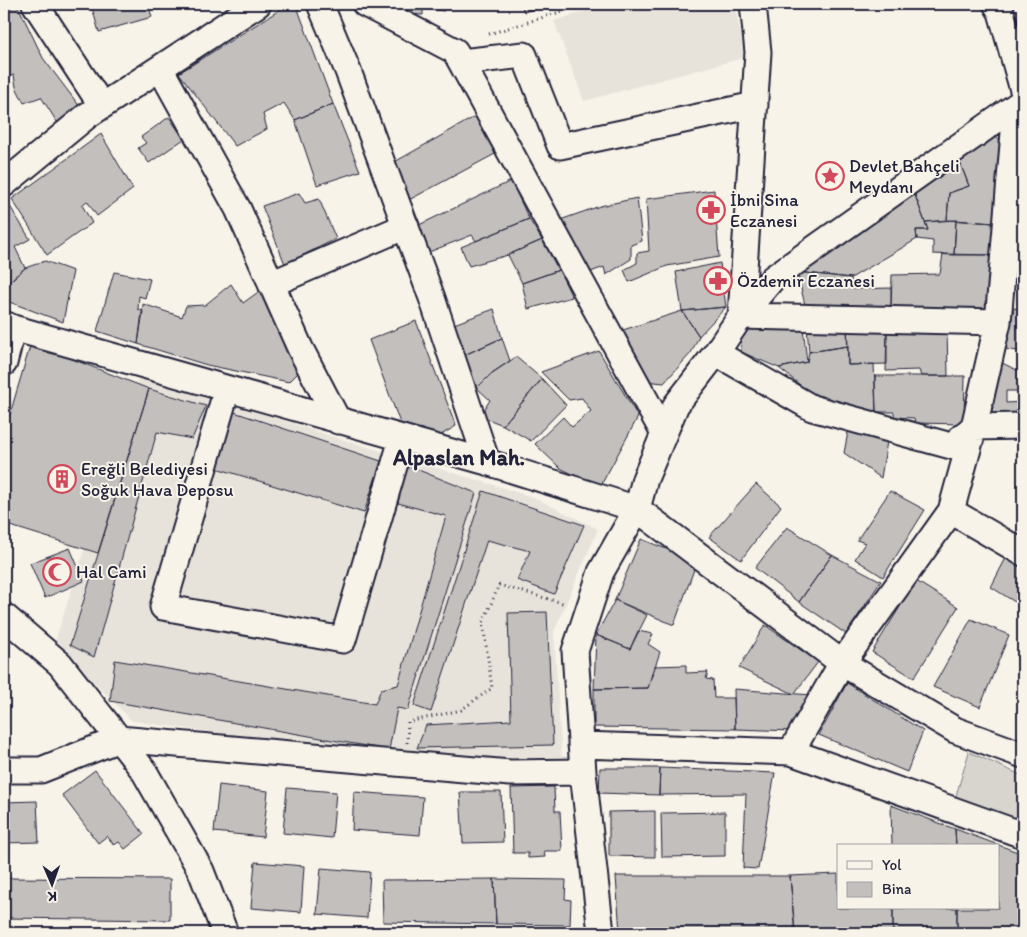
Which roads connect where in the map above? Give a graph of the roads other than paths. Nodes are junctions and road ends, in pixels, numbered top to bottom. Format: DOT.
graph roads {
  1 [pos="35,4"];
  2 [pos="258,4"];
  3 [pos="320,4"];
  4 [pos="365,4"];
  5 [pos="753,4"];
  6 [pos="1003,5"];
  7 [pos="461,62"];
  8 [pos="160,68"];
  9 [pos="1023,90"];
  10 [pos="1023,101"];
  11 [pos="755,105"];
  12 [pos="102,106"];
  13 [pos="1023,128"];
  14 [pos="4,184"];
  15 [pos="406,226"];
  16 [pos="271,284"];
  17 [pos="741,316"];
  18 [pos="998,322"];
  19 [pos="8,326"];
  20 [pos="716,354"];
  21 [pos="4,363"];
  22 [pos="227,389"];
  23 [pos="338,421"];
  24 [pos="1023,426"];
  25 [pos="974,427"];
  26 [pos="663,432"];
  27 [pos="402,439"];
  28 [pos="487,462"];
  29 [pos="637,509"];
  30 [pos="951,511"];
  31 [pos="1023,553"];
  32 [pos="4,616"];
  33 [pos="842,663"];
  34 [pos="119,739"];
  35 [pos="581,745"];
  36 [pos="791,752"];
  37 [pos="1023,755"];
  38 [pos="4,770"];
  39 [pos="583,772"];
  40 [pos="1023,835"];
  41 [pos="225,933"];
  42 [pos="601,933"];
  1 -- 12 [label="street"];
  2 -- 8 [label="street"];
  3 -- 15 [label="street"];
  4 -- 7 [label="street"];
  5 -- 11 [label="street"];
  6 -- 9 [label="street"];
  7 -- 11 [label="street"];
  7 -- 26 [label="street"];
  8 -- 12 [label="street"];
  8 -- 16 [label="street"];
  10 -- 17 [label="street"];
  11 -- 17 [label="street"];
  12 -- 14 [label="street"];
  13 -- 18 [label="street"];
  15 -- 16 [label="street"];
  15 -- 28 [label="street"];
  16 -- 23 [label="street"];
  17 -- 18 [label="street"];
  17 -- 20 [label="street"];
  18 -- 25 [label="street"];
  19 -- 21 [label="street"];
  19 -- 22 [label="street"];
  20 -- 25 [label="street"];
  20 -- 26 [label="street"];
  22 -- 23 [label="street"];
  22 -- 27 [label="street"];
  23 -- 27 [label="street"];
  24 -- 25 [label="street"];
  25 -- 30 [label="street"];
  26 -- 29 [label="street"];
  27 -- 28 [label="street"];
  28 -- 29 [label="street"];
  29 -- 33 [label="street"];
  29 -- 35 [label="street"];
  30 -- 31 [label="street"];
  30 -- 33 [label="street"];
  32 -- 34 [label="street"];
  33 -- 36 [label="street"];
  33 -- 37 [label="street"];
  34 -- 38 [label="street"];
  34 -- 39 [label="street"];
  34 -- 41 [label="street"];
  35 -- 36 [label="street"];
  35 -- 39 [label="street"];
  36 -- 40 [label="street"];
  39 -- 42 [label="street"];
}
